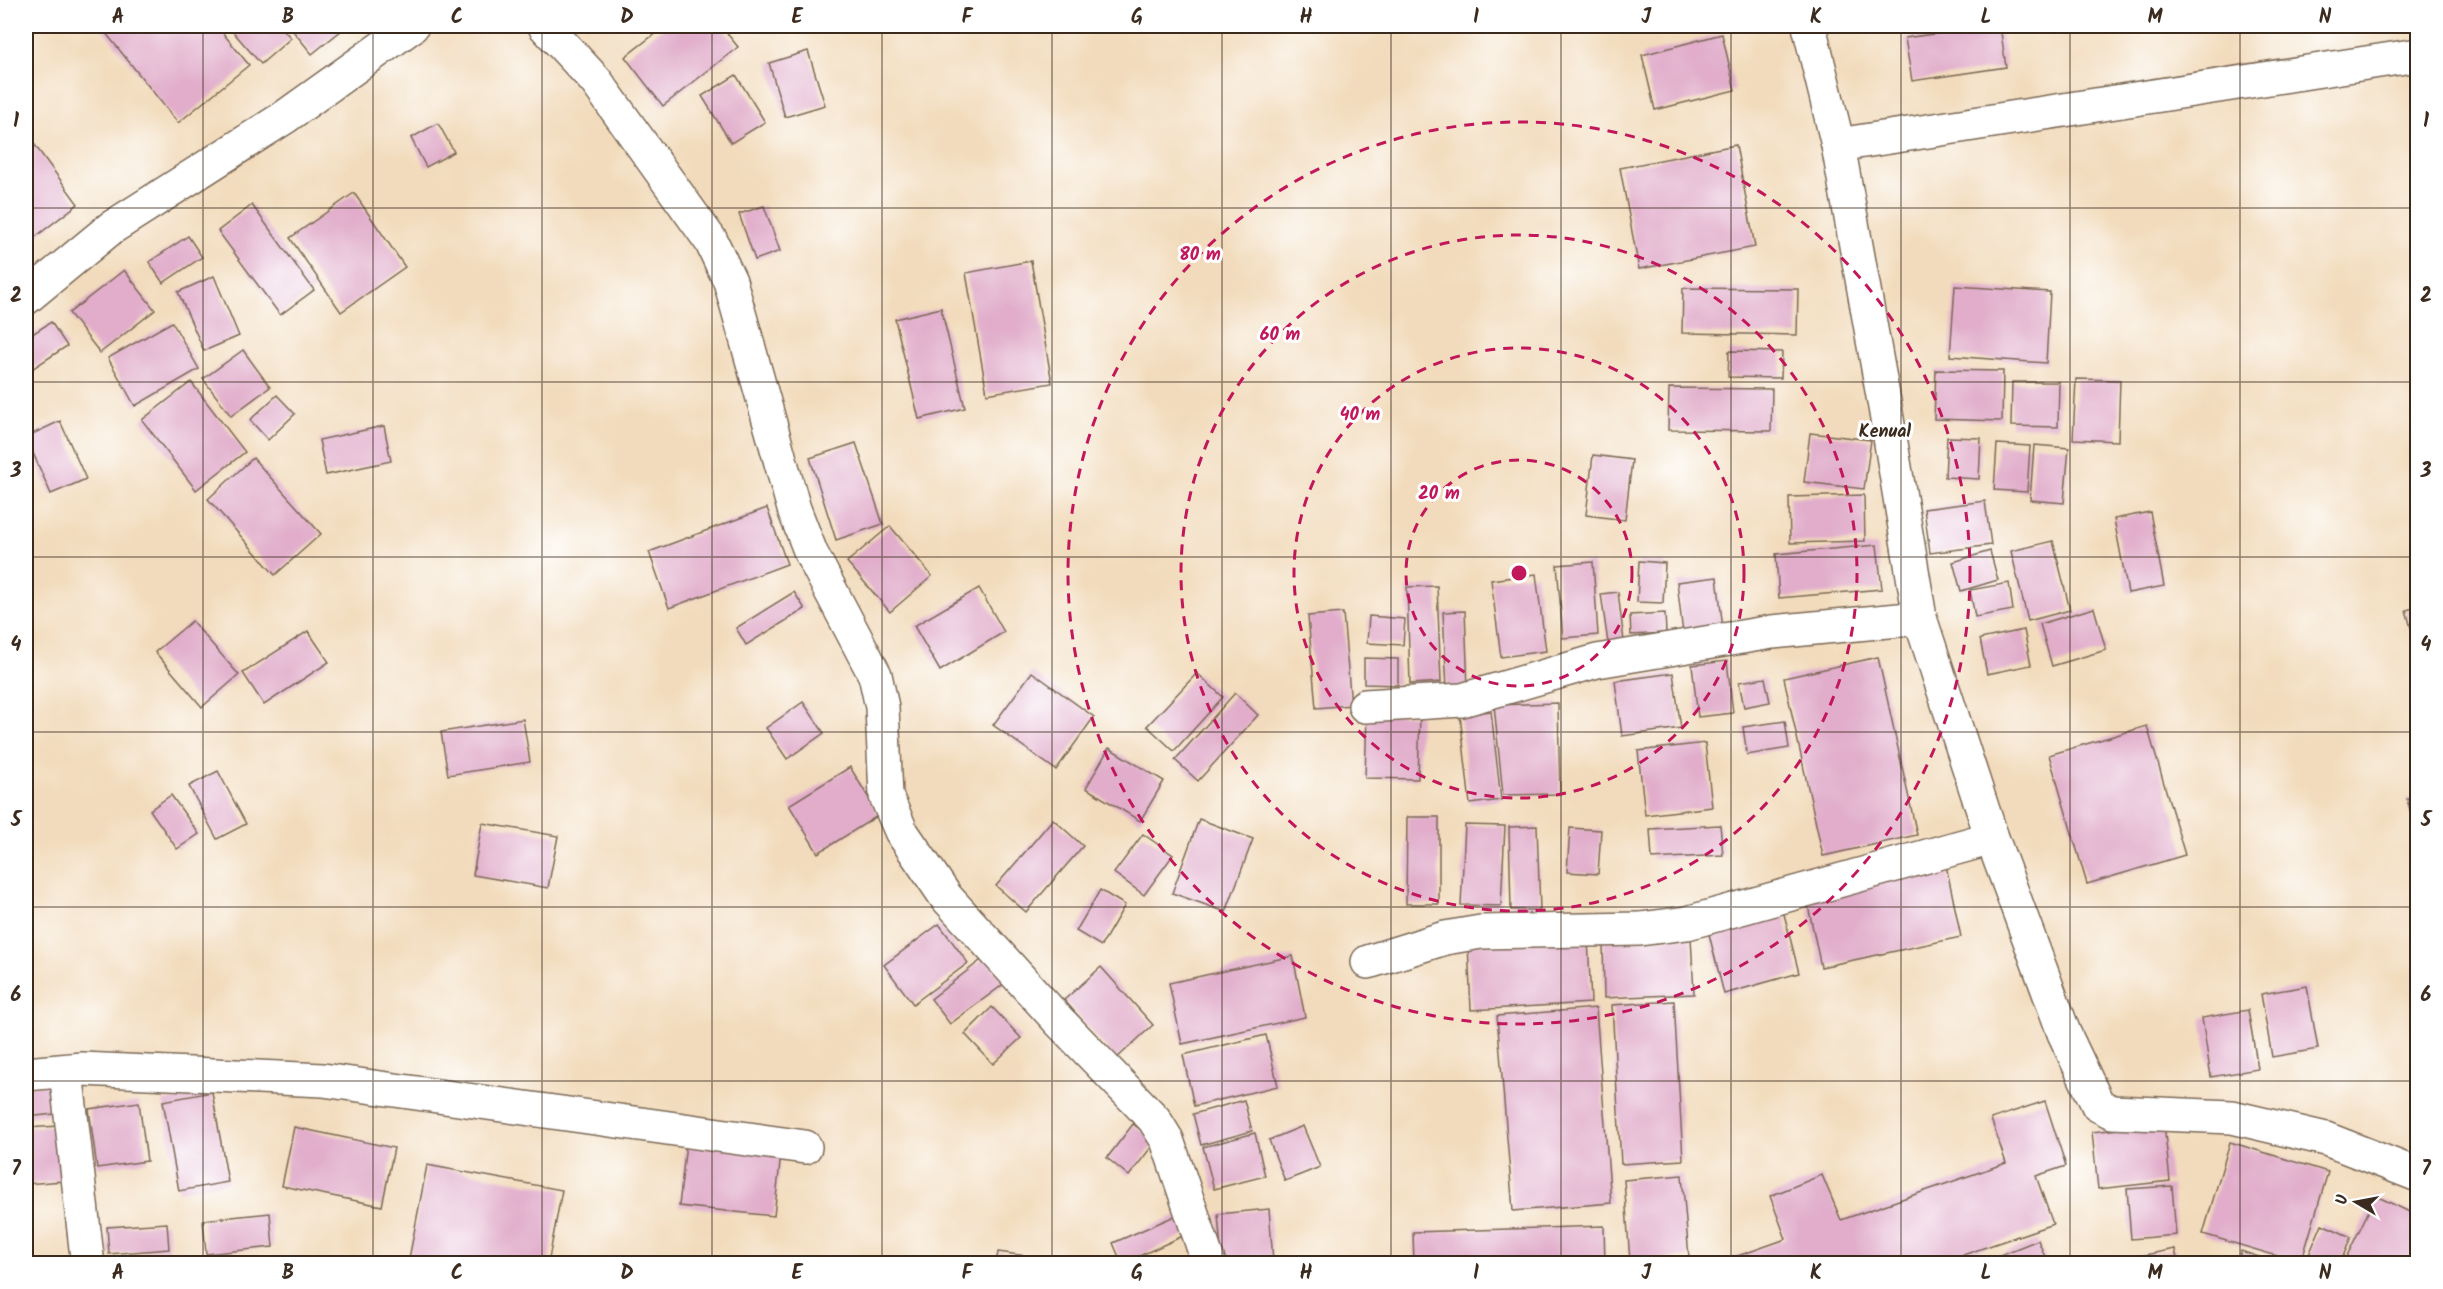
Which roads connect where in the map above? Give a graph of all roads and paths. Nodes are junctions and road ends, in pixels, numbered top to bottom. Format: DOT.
graph roads {
  1 [pos="412,26"];
  2 [pos="545,26"];
  3 [pos="1809,26"];
  4 [pos="2418,55"];
  5 [pos="1838,145"];
  6 [pos="26,298"];
  7 [pos="1920,618"];
  8 [pos="1365,706"];
  9 [pos="1992,838"];
  10 [pos="1368,962"];
  11 [pos="66,1071"];
  12 [pos="26,1074"];
  13 [pos="806,1147"];
  14 [pos="2418,1175"];
  15 [pos="85,1263"];
  16 [pos="1209,1263"];
  1 -- 6 [label="street"];
  2 -- 16 [label="street"];
  3 -- 5 [label="street"];
  4 -- 5 [label="street"];
  5 -- 7 [label="street"];
  7 -- 8 [label="street"];
  7 -- 9 [label="street"];
  9 -- 10 [label="street"];
  9 -- 14 [label="street"];
  11 -- 12 [label="street"];
  11 -- 13 [label="street"];
  11 -- 15 [label="street"];
}
